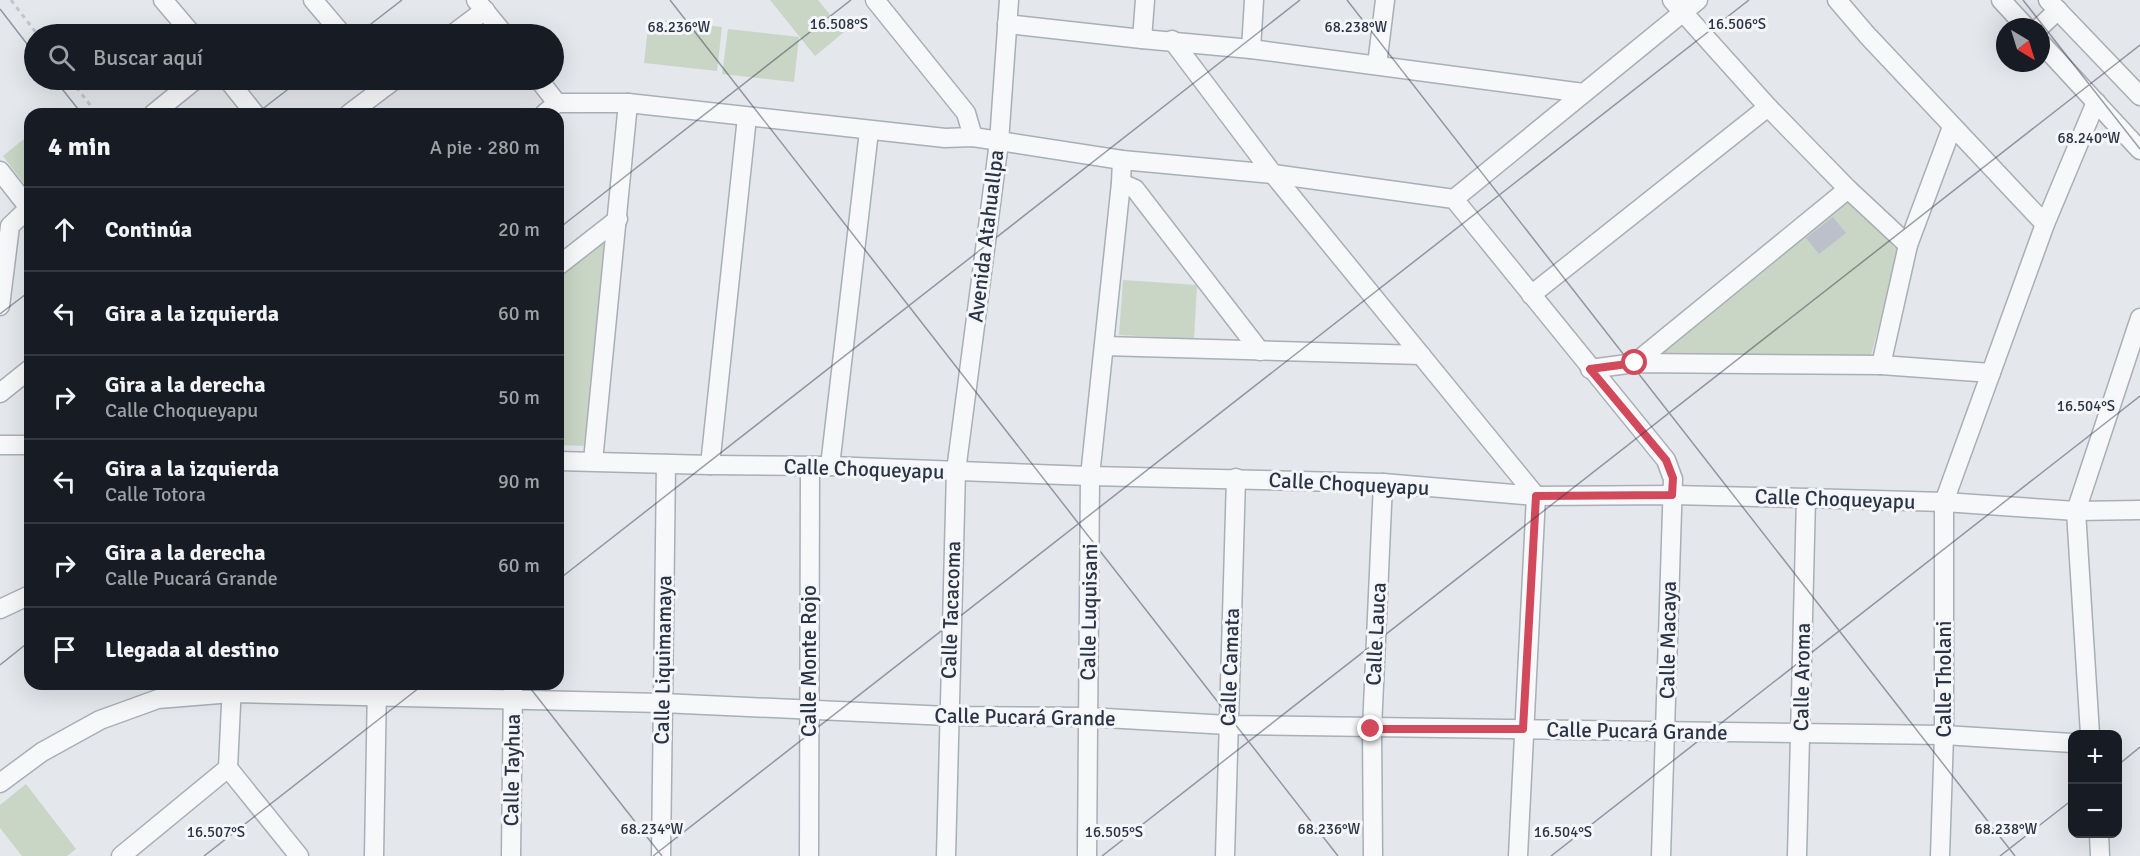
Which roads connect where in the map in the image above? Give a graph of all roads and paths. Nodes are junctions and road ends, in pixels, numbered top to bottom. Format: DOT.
graph roads {
  1 [pos="11,0"];
  2 [pos="163,0"];
  3 [pos="313,0"];
  4 [pos="875,0"];
  5 [pos="1009,0"];
  6 [pos="1145,0"];
  7 [pos="1254,0"];
  8 [pos="1385,0"];
  9 [pos="1698,0"];
  10 [pos="1837,0"];
  11 [pos="2001,0"];
  12 [pos="480,5"];
  13 [pos="2053,5"];
  14 [pos="1677,6"];
  15 [pos="2018,18"];
  16 [pos="2045,18"];
  17 [pos="29,24"];
  18 [pos="183,24"];
  19 [pos="333,24"];
  20 [pos="462,24"];
  21 [pos="496,24"];
  22 [pos="1006,24"];
  23 [pos="1142,39"];
  24 [pos="1172,40"];
  25 [pos="1251,49"];
  26 [pos="2050,53"];
  27 [pos="1377,65"];
  28 [pos="79,90"];
  29 [pos="183,90"];
  30 [pos="236,90"];
  31 [pos="378,90"];
  32 [pos="543,90"];
  33 [pos="1582,93"];
  34 [pos="2140,96"];
  35 [pos="2096,102"];
  36 [pos="628,103"];
  37 [pos="1768,107"];
  38 [pos="92,108"];
  39 [pos="160,108"];
  40 [pos="250,108"];
  41 [pos="356,108"];
  42 [pos="550,108"];
  43 [pos="747,117"];
  44 [pos="1952,127"];
  45 [pos="869,131"];
  46 [pos="973,137"];
  47 [pos="999,142"];
  48 [pos="2140,150"];
  49 [pos="1122,160"];
  50 [pos="0,171"];
  51 [pos="1273,174"];
  52 [pos="1121,183"];
  53 [pos="1848,189"];
  54 [pos="1454,198"];
  55 [pos="24,200"];
  56 [pos="24,212"];
  57 [pos="618,219"];
  58 [pos="2045,224"];
  59 [pos="1908,245"];
  60 [pos="564,261"];
  61 [pos="1531,296"];
  62 [pos="0,306"];
  63 [pos="2140,318"];
  64 [pos="1104,346"];
  65 [pos="1260,351"];
  66 [pos="1421,355"];
  67 [pos="1635,363"];
  68 [pos="1881,365"];
  69 [pos="1590,369"];
  70 [pos="1991,373"];
  71 [pos="24,374"];
  72 [pos="0,393"];
  73 [pos="0,445"];
  74 [pos="24,445"];
  75 [pos="564,461"];
  76 [pos="593,461"];
  77 [pos="666,464"];
  78 [pos="710,465"];
  79 [pos="830,466"];
  80 [pos="810,467"];
  81 [pos="956,471"];
  82 [pos="1090,476"];
  83 [pos="1236,478"];
  84 [pos="1383,483"];
  85 [pos="1672,495"];
  86 [pos="1536,496"];
  87 [pos="1806,498"];
  88 [pos="1944,502"];
  89 [pos="2140,510"];
  90 [pos="2076,511"];
  91 [pos="24,598"];
  92 [pos="0,609"];
  93 [pos="219,690"];
  94 [pos="232,690"];
  95 [pos="329,690"];
  96 [pos="377,691"];
  97 [pos="513,691"];
  98 [pos="662,704"];
  99 [pos="809,710"];
  100 [pos="948,717"];
  101 [pos="1088,717"];
  102 [pos="1228,725"];
  103 [pos="1371,729"];
  104 [pos="1523,729"];
  105 [pos="2090,730"];
  106 [pos="1666,731"];
  107 [pos="1800,735"];
  108 [pos="1944,735"];
  109 [pos="2068,743"];
  110 [pos="228,768"];
  111 [pos="0,783"];
  112 [pos="2099,838"];
  113 [pos="121,856"];
  114 [pos="299,856"];
  115 [pos="374,856"];
  116 [pos="511,856"];
  117 [pos="661,856"];
  118 [pos="809,856"];
  119 [pos="946,856"];
  120 [pos="1087,856"];
  121 [pos="1225,856"];
  122 [pos="1372,856"];
  123 [pos="1518,856"];
  124 [pos="1661,856"];
  125 [pos="1797,856"];
  126 [pos="1940,856"];
  127 [pos="2100,856"];
  1 -- 17 [label="path"];
  2 -- 18 [label="street"];
  3 -- 19 [label="street"];
  4 -- 46 [label="street"];
  5 -- 22 [label="street, Avenida Atahuallpa"];
  6 -- 23 [label="street"];
  7 -- 25 [label="street"];
  8 -- 27 [label="street"];
  9 -- 14 [label="street"];
  10 -- 44 [label="street"];
  11 -- 15 [label="street"];
  12 -- 20 [label="street"];
  12 -- 21 [label="street"];
  13 -- 16 [label="street"];
  13 -- 34 [label="street"];
  14 -- 33 [label="street"];
  14 -- 37 [label="street"];
  22 -- 23 [label="street"];
  22 -- 47 [label="street, Avenida Atahuallpa"];
  23 -- 24 [label="street"];
  24 -- 25 [label="street"];
  24 -- 51 [label="street"];
  25 -- 27 [label="street"];
  26 -- 35 [label="street"];
  27 -- 33 [label="street"];
  28 -- 38 [label="path"];
  29 -- 39 [label="street"];
  30 -- 40 [label="street"];
  31 -- 41 [label="street"];
  32 -- 42 [label="street"];
  33 -- 54 [label="street"];
  35 -- 48 [label="street"];
  35 -- 58 [label="street"];
  36 -- 42 [label="street"];
  36 -- 43 [label="street"];
  36 -- 57 [label="street"];
  37 -- 53 [label="street"];
  37 -- 61 [label="street"];
  43 -- 45 [label="street"];
  43 -- 78 [label="street"];
  44 -- 58 [label="street"];
  44 -- 59 [label="street"];
  45 -- 46 [label="street"];
  45 -- 79 [label="street"];
  46 -- 47 [label="street"];
  47 -- 49 [label="street"];
  47 -- 81 [label="street, Avenida Atahuallpa"];
  49 -- 51 [label="street"];
  49 -- 52 [label="street, Calle Luquisani"];
  50 -- 55 [label="street"];
  51 -- 54 [label="street"];
  51 -- 66 [label="street"];
  52 -- 64 [label="street, Calle Luquisani"];
  52 -- 65 [label="street"];
  53 -- 59 [label="street"];
  53 -- 67 [label="street"];
  54 -- 61 [label="street, Calle Macaya"];
  56 -- 62 [label="street"];
  57 -- 60 [label="street"];
  57 -- 76 [label="street"];
  58 -- 70 [label="street"];
  59 -- 68 [label="street"];
  61 -- 69 [label="street, Calle Macaya"];
  63 -- 90 [label="street"];
  64 -- 65 [label="street"];
  64 -- 82 [label="street, Calle Luquisani"];
  65 -- 66 [label="street"];
  66 -- 86 [label="street"];
  67 -- 68 [label="street"];
  67 -- 69 [label="street"];
  68 -- 70 [label="street"];
  69 -- 85 [label="street, Calle Macaya"];
  70 -- 88 [label="street"];
  71 -- 72 [label="street"];
  73 -- 74 [label="street"];
  75 -- 76 [label="street, Calle Choqueyapu"];
  76 -- 77 [label="street, Calle Choqueyapu"];
  77 -- 78 [label="street, Calle Choqueyapu"];
  77 -- 98 [label="street, Calle Liquimamaya"];
  78 -- 80 [label="street, Calle Choqueyapu"];
  79 -- 80 [label="street, Calle Choqueyapu"];
  79 -- 81 [label="street, Calle Choqueyapu"];
  80 -- 99 [label="street, Calle Monte Rojo"];
  81 -- 82 [label="street, Calle Choqueyapu"];
  81 -- 100 [label="street, Calle Tacacoma"];
  82 -- 83 [label="street, Calle Choqueyapu"];
  82 -- 101 [label="street, Calle Luquisani"];
  83 -- 84 [label="street, Calle Choqueyapu"];
  83 -- 102 [label="street, Calle Camata"];
  84 -- 86 [label="street, Calle Choqueyapu"];
  84 -- 103 [label="street, Calle Lauca"];
  85 -- 86 [label="street, Calle Choqueyapu"];
  85 -- 87 [label="street, Calle Choqueyapu"];
  85 -- 106 [label="street, Calle Macaya"];
  86 -- 104 [label="street"];
  87 -- 88 [label="street, Calle Choqueyapu"];
  87 -- 107 [label="street, Calle Aroma"];
  88 -- 90 [label="street, Calle Choqueyapu"];
  88 -- 108 [label="street, Calle Tholani"];
  89 -- 90 [label="street, Calle Choqueyapu"];
  90 -- 105 [label="street"];
  91 -- 92 [label="street"];
  93 -- 111 [label="street, Calle Pucará Grande"];
  94 -- 110 [label="street"];
  95 -- 96 [label="street, Calle Pucará Grande"];
  96 -- 97 [label="street, Calle Pucará Grande"];
  96 -- 115 [label="street"];
  97 -- 98 [label="street, Calle Pucará Grande"];
  97 -- 116 [label="street, Calle Tayhua"];
  98 -- 99 [label="street, Calle Pucará Grande"];
  98 -- 117 [label="street, Calle Liquimamaya"];
  99 -- 100 [label="street, Calle Pucará Grande"];
  99 -- 118 [label="street, Calle Monte Rojo"];
  100 -- 101 [label="street, Calle Pucará Grande"];
  100 -- 119 [label="street, Calle Tacacoma"];
  101 -- 102 [label="street, Calle Pucará Grande"];
  101 -- 120 [label="street, Calle Luquisani"];
  102 -- 103 [label="street, Calle Pucará Grande"];
  102 -- 121 [label="street, Calle Camata"];
  103 -- 104 [label="street, Calle Pucará Grande"];
  103 -- 122 [label="street, Calle Lauca"];
  104 -- 106 [label="street, Calle Pucará Grande"];
  104 -- 123 [label="street"];
  106 -- 107 [label="street, Calle Pucará Grande"];
  106 -- 124 [label="street, Calle Macaya"];
  107 -- 108 [label="street, Calle Pucará Grande"];
  107 -- 125 [label="street, Calle Aroma"];
  108 -- 109 [label="street, Calle Pucará Grande"];
  108 -- 126 [label="street, Calle Tholani"];
  110 -- 113 [label="street"];
  110 -- 114 [label="street"];
  112 -- 127 [label="street"];
}
